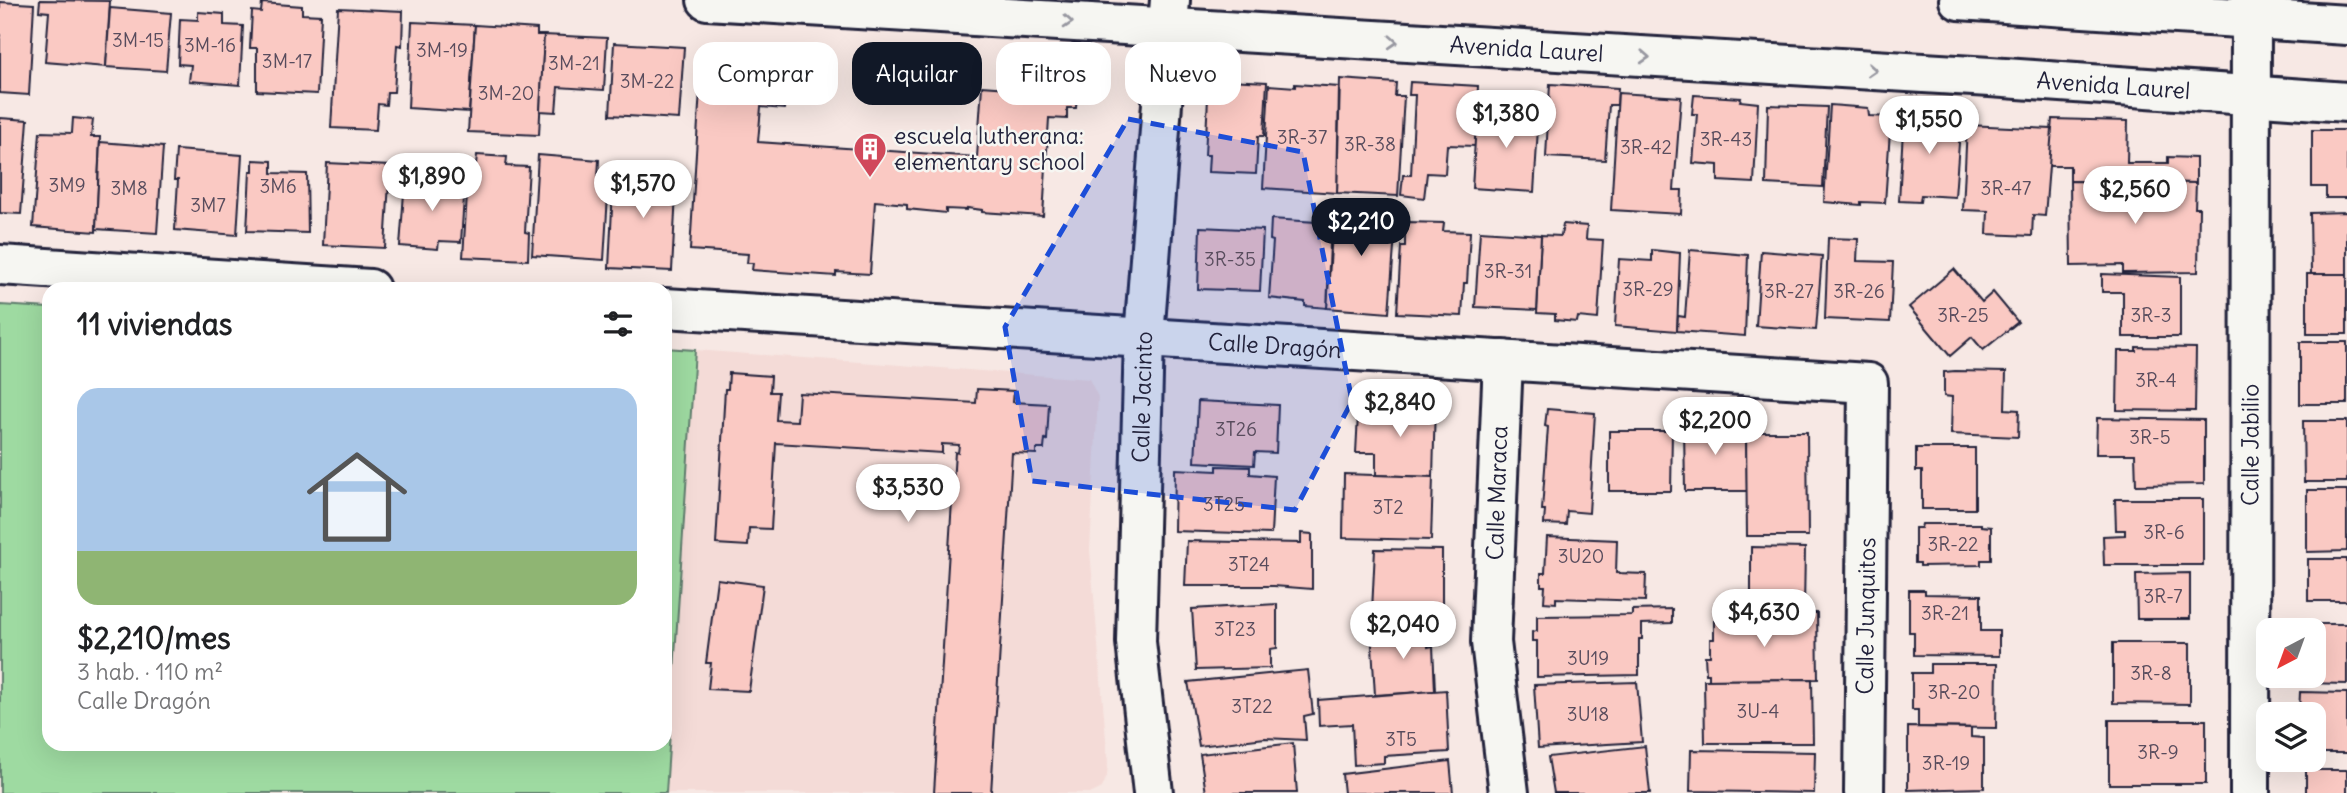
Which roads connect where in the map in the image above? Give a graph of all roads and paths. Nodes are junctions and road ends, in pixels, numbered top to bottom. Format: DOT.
graph roads {
  1 [pos="706,0"];
  2 [pos="1959,0"];
  3 [pos="2250,9"];
  4 [pos="1169,14"];
  5 [pos="2347,25"];
  6 [pos="2250,95"];
  7 [pos="2347,102"];
  8 [pos="0,265"];
  9 [pos="262,282"];
  10 [pos="672,308"];
  11 [pos="1144,337"];
  12 [pos="1503,360"];
  13 [pos="1867,440"];
  14 [pos="1153,793"];
  15 [pos="1509,793"];
  16 [pos="1864,793"];
  17 [pos="2250,793"];
  1 -- 4 [label="street, Avenida Laurel, one-way"];
  2 -- 3 [label="street"];
  3 -- 5 [label="street"];
  3 -- 6 [label="street, Calle Jabilio"];
  4 -- 6 [label="street, Avenida Laurel, one-way"];
  4 -- 11 [label="street, Calle Jacinto"];
  6 -- 7 [label="street, Avenida Laurel"];
  6 -- 17 [label="street, Calle Jabilio"];
  8 -- 9 [label="street"];
  10 -- 11 [label="street, Calle Dragón"];
  11 -- 12 [label="street, Calle Dragón"];
  11 -- 14 [label="street, Calle Jacinto"];
  12 -- 13 [label="street, Calle Dragón"];
  12 -- 15 [label="street, Calle Maraca"];
  13 -- 16 [label="street, Calle Junquitos"];
}
